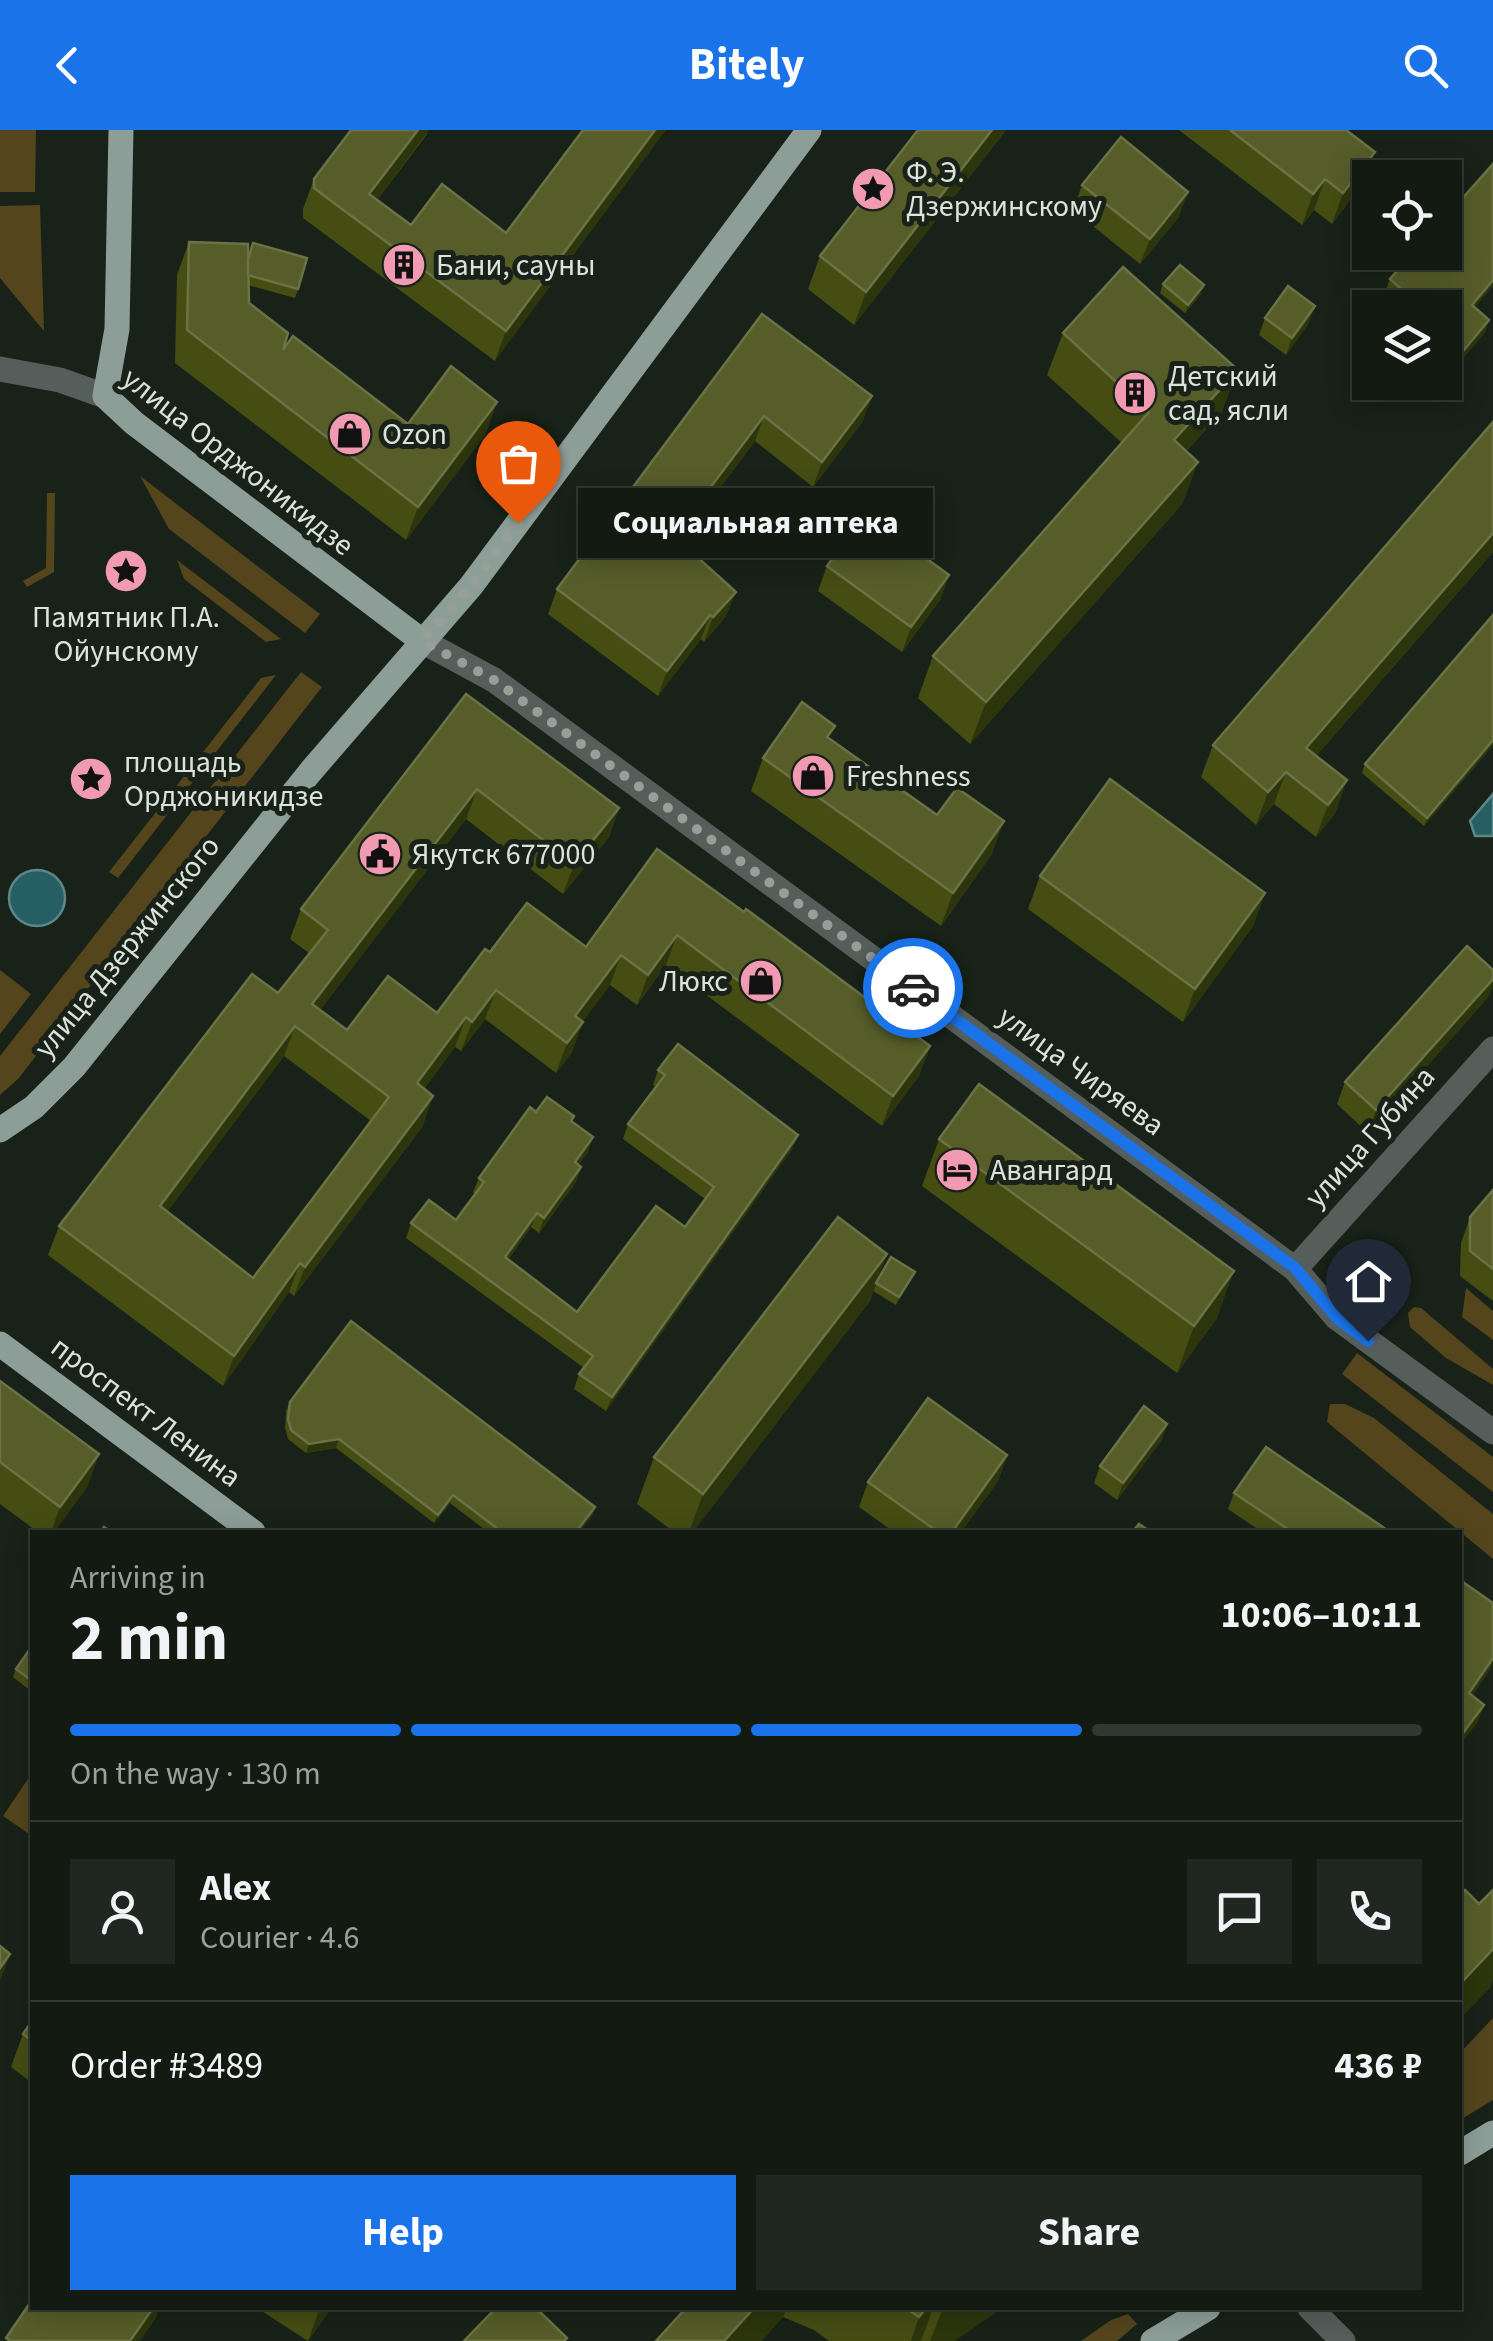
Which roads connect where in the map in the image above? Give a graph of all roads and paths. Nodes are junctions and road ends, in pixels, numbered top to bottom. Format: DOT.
graph roads {
  1 [pos="121,130"];
  2 [pos="809,130"];
  3 [pos="0,369"];
  4 [pos="105,396"];
  5 [pos="422,641"];
  6 [pos="1493,1049"];
  7 [pos="0,1130"];
  8 [pos="1295,1268"];
  9 [pos="0,1344"];
  10 [pos="1493,1432"];
  11 [pos="250,1530"];
  12 [pos="1493,2133"];
  13 [pos="1462,2152"];
  14 [pos="1205,2310"];
  15 [pos="1312,2310"];
  16 [pos="1152,2341"];
  17 [pos="1343,2341"];
  1 -- 4 [label="main road"];
  2 -- 5 [label="main road, улица Дзержинского"];
  3 -- 4 [label="street, улица Орджоникидзе"];
  4 -- 5 [label="main road, улица Орджоникидзе"];
  5 -- 7 [label="main road, улица Дзержинского"];
  5 -- 8 [label="street, улица Чиряева"];
  6 -- 8 [label="street, улица Губина"];
  8 -- 10 [label="street, улица Чиряева"];
  9 -- 11 [label="main road, проспект Ленина"];
  12 -- 13 [label="main road"];
  14 -- 16 [label="main road"];
  15 -- 17 [label="street"];
}
